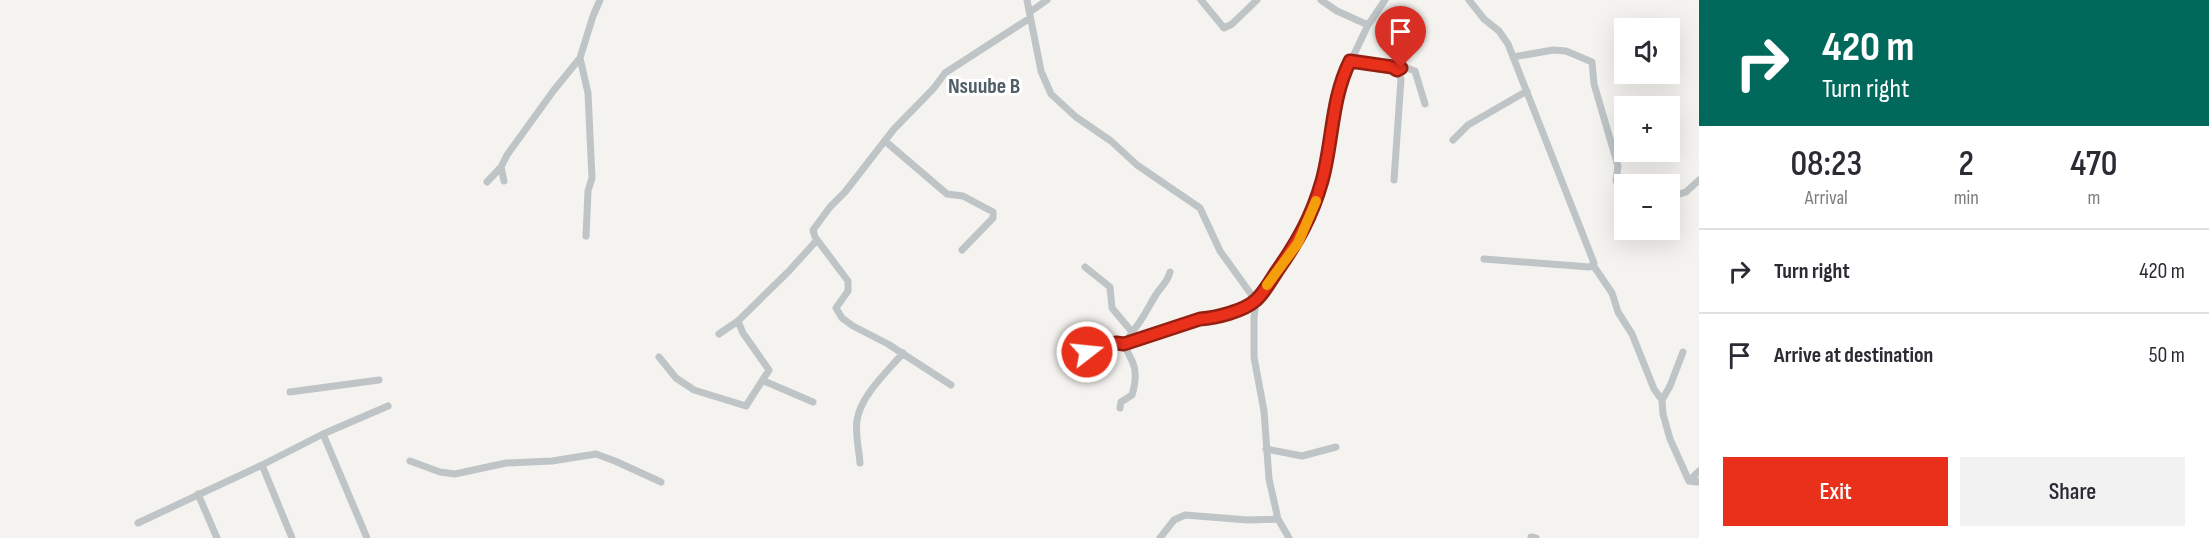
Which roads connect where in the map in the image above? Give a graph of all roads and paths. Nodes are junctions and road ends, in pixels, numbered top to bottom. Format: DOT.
graph roads {
  1 [pos="600,0"];
  2 [pos="1027,0"];
  3 [pos="1047,0"];
  4 [pos="1201,0"];
  5 [pos="1257,0"];
  6 [pos="1321,0"];
  7 [pos="1385,0"];
  8 [pos="1469,0"];
  9 [pos="1030,15"];
  10 [pos="1368,25"];
  11 [pos="1514,57"];
  12 [pos="580,58"];
  13 [pos="1350,61"];
  14 [pos="1397,70"];
  15 [pos="1527,91"];
  16 [pos="1425,104"];
  17 [pos="1453,140"];
  18 [pos="885,141"];
  19 [pos="501,166"];
  20 [pos="1617,174"];
  21 [pos="1394,180"];
  22 [pos="1699,180"];
  23 [pos="504,181"];
  24 [pos="487,182"];
  25 [pos="1680,194"];
  26 [pos="586,236"];
  27 [pos="817,240"];
  28 [pos="962,250"];
  29 [pos="1484,259"];
  30 [pos="1593,265"];
  31 [pos="1085,267"];
  32 [pos="1170,272"];
  33 [pos="1256,301"];
  34 [pos="738,321"];
  35 [pos="1132,332"];
  36 [pos="719,334"];
  37 [pos="1124,344"];
  38 [pos="1087,352"];
  39 [pos="1683,352"];
  40 [pos="903,353"];
  41 [pos="659,357"];
  42 [pos="379,380"];
  43 [pos="764,381"];
  44 [pos="951,385"];
  45 [pos="290,392"];
  46 [pos="1662,400"];
  47 [pos="813,402"];
  48 [pos="388,406"];
  49 [pos="1120,408"];
  50 [pos="323,434"];
  51 [pos="1336,447"];
  52 [pos="1266,449"];
  53 [pos="410,461"];
  54 [pos="860,463"];
  55 [pos="262,465"];
  56 [pos="1699,471"];
  57 [pos="661,482"];
  58 [pos="1697,482"];
  59 [pos="198,494"];
  60 [pos="1278,519"];
  61 [pos="138,522"];
  62 [pos="217,538"];
  63 [pos="292,538"];
  64 [pos="367,538"];
  65 [pos="1160,538"];
  66 [pos="1289,538"];
  1 -- 12 [label="street"];
  2 -- 9 [label="street"];
  3 -- 9 [label="street"];
  4 -- 5 [label="street"];
  6 -- 10 [label="street"];
  7 -- 10 [label="street"];
  8 -- 11 [label="street"];
  9 -- 18 [label="street"];
  9 -- 33 [label="street"];
  10 -- 13 [label="street"];
  11 -- 15 [label="street"];
  11 -- 20 [label="street"];
  12 -- 19 [label="street"];
  12 -- 26 [label="street"];
  13 -- 14 [label="street"];
  13 -- 33 [label="street"];
  14 -- 16 [label="street"];
  14 -- 21 [label="street"];
  15 -- 17 [label="street"];
  15 -- 30 [label="street"];
  18 -- 27 [label="street"];
  18 -- 28 [label="street"];
  19 -- 23 [label="street"];
  19 -- 24 [label="street"];
  22 -- 25 [label="street"];
  27 -- 34 [label="street"];
  27 -- 40 [label="street"];
  29 -- 30 [label="street"];
  30 -- 46 [label="street"];
  31 -- 35 [label="street"];
  32 -- 35 [label="street"];
  33 -- 37 [label="street"];
  33 -- 52 [label="street"];
  34 -- 36 [label="street"];
  34 -- 43 [label="street"];
  35 -- 37 [label="street"];
  37 -- 38 [label="street"];
  37 -- 49 [label="street"];
  39 -- 46 [label="street"];
  40 -- 44 [label="street"];
  40 -- 54 [label="street"];
  41 -- 43 [label="street"];
  42 -- 45 [label="street"];
  43 -- 47 [label="street"];
  46 -- 58 [label="street"];
  48 -- 50 [label="street"];
  50 -- 55 [label="street"];
  50 -- 64 [label="street"];
  51 -- 52 [label="street"];
  52 -- 60 [label="street"];
  53 -- 57 [label="street"];
  55 -- 59 [label="street"];
  55 -- 63 [label="street"];
  56 -- 58 [label="street"];
  59 -- 61 [label="street"];
  59 -- 62 [label="street"];
  60 -- 65 [label="street"];
  60 -- 66 [label="street"];
}
